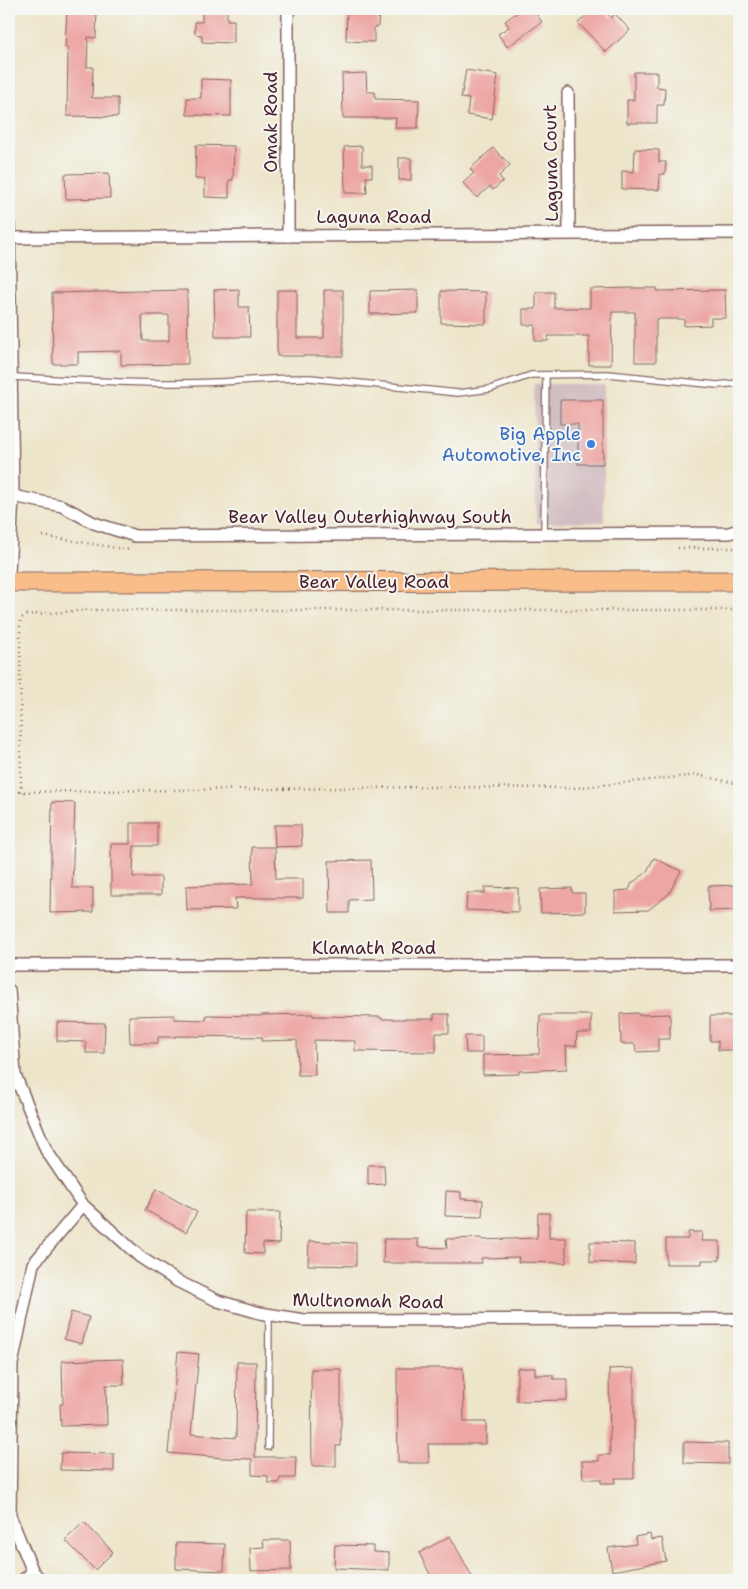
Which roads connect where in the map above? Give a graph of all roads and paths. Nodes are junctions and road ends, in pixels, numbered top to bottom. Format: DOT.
graph roads {
  1 [pos="288,9"];
  2 [pos="568,92"];
  3 [pos="9,225"];
  4 [pos="569,233"];
  5 [pos="739,234"];
  6 [pos="288,236"];
  7 [pos="9,238"];
  8 [pos="546,375"];
  9 [pos="11,377"];
  10 [pos="739,383"];
  11 [pos="11,496"];
  12 [pos="739,530"];
  13 [pos="544,534"];
  14 [pos="9,573"];
  15 [pos="739,581"];
  16 [pos="9,582"];
  17 [pos="739,610"];
  18 [pos="739,784"];
  19 [pos="9,792"];
  20 [pos="21,792"];
  21 [pos="9,965"];
  22 [pos="739,965"];
  23 [pos="9,990"];
  24 [pos="83,1205"];
  25 [pos="270,1315"];
  26 [pos="739,1319"];
  27 [pos="268,1446"];
  28 [pos="37,1576"];
  29 [pos="23,1580"];
  1 -- 6 [label="street, Omak Road"];
  2 -- 4 [label="street, Laguna Court"];
  3 -- 7 [label="street"];
  4 -- 5 [label="street, Laguna Road"];
  4 -- 6 [label="street, Laguna Road"];
  6 -- 7 [label="street, Laguna Road"];
  7 -- 9 [label="street"];
  8 -- 9 [label="lane"];
  8 -- 10 [label="lane"];
  8 -- 13 [label="lane"];
  9 -- 11 [label="street"];
  11 -- 13 [label="street, Bear Valley Outerhighway South"];
  11 -- 14 [label="street"];
  12 -- 13 [label="street, Bear Valley Outerhighway South"];
  15 -- 16 [label="main road, Bear Valley Road"];
  17 -- 20 [label="path"];
  18 -- 20 [label="path"];
  19 -- 20 [label="path"];
  21 -- 22 [label="street, Klamath Road"];
  23 -- 24 [label="street, Multnomah Road"];
  24 -- 25 [label="street, Multnomah Road"];
  24 -- 28 [label="street"];
  25 -- 26 [label="street, Multnomah Road"];
  25 -- 27 [label="lane"];
  28 -- 29 [label="street"];
}
